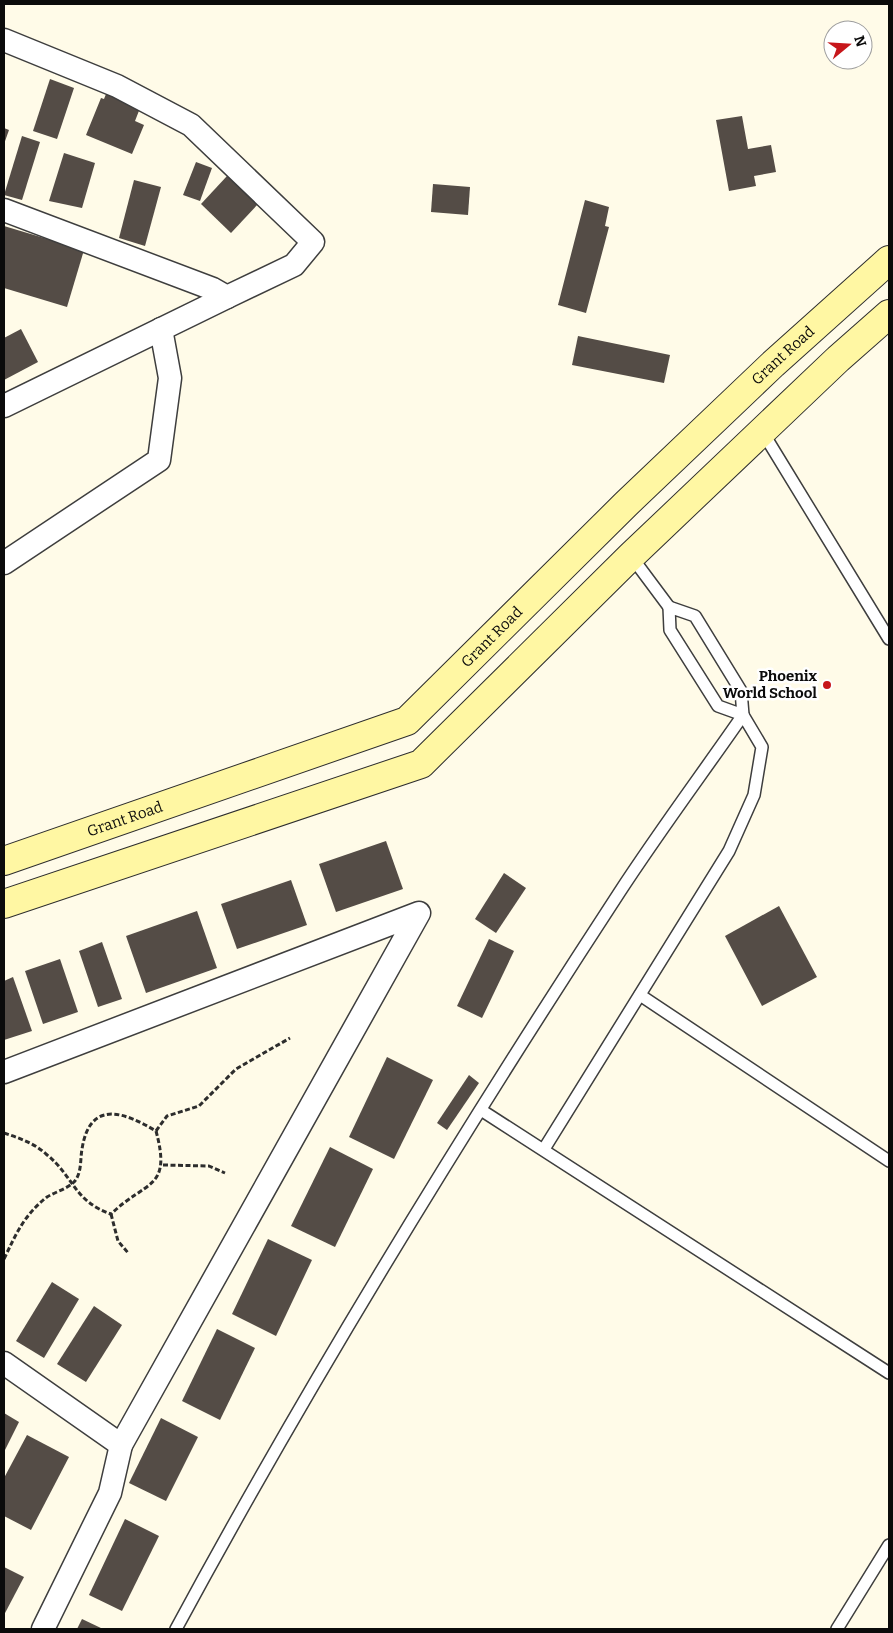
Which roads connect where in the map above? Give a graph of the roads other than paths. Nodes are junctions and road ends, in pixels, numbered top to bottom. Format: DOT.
graph roads {
  1 [pos="4,40"];
  2 [pos="4,210"];
  3 [pos="889,260"];
  4 [pos="227,297"];
  5 [pos="889,314"];
  6 [pos="161,329"];
  7 [pos="4,406"];
  8 [pos="762,431"];
  9 [pos="631,556"];
  10 [pos="4,563"];
  11 [pos="669,607"];
  12 [pos="889,639"];
  13 [pos="743,715"];
  14 [pos="4,860"];
  15 [pos="4,904"];
  16 [pos="640,995"];
  17 [pos="4,1072"];
  18 [pos="482,1110"];
  19 [pos="544,1149"];
  20 [pos="889,1161"];
  21 [pos="4,1363"];
  22 [pos="889,1373"];
  23 [pos="121,1445"];
  24 [pos="889,1545"];
  25 [pos="43,1629"];
  26 [pos="176,1629"];
  27 [pos="837,1629"];
  1 -- 4 [label="street"];
  2 -- 4 [label="street"];
  3 -- 14 [label="main road, Grant Road"];
  4 -- 6 [label="street"];
  5 -- 8 [label="main road"];
  6 -- 7 [label="street"];
  6 -- 10 [label="street"];
  8 -- 9 [label="main road"];
  8 -- 12 [label="lane"];
  9 -- 11 [label="lane"];
  9 -- 15 [label="main road"];
  11 -- 13 [label="lane"];
  11 -- 13 [label="lane"];
  13 -- 16 [label="lane"];
  13 -- 18 [label="lane"];
  16 -- 19 [label="lane"];
  16 -- 20 [label="lane"];
  17 -- 23 [label="street"];
  18 -- 19 [label="lane"];
  18 -- 26 [label="lane"];
  19 -- 22 [label="lane"];
  21 -- 23 [label="street"];
  23 -- 25 [label="street"];
  24 -- 27 [label="lane"];
}
